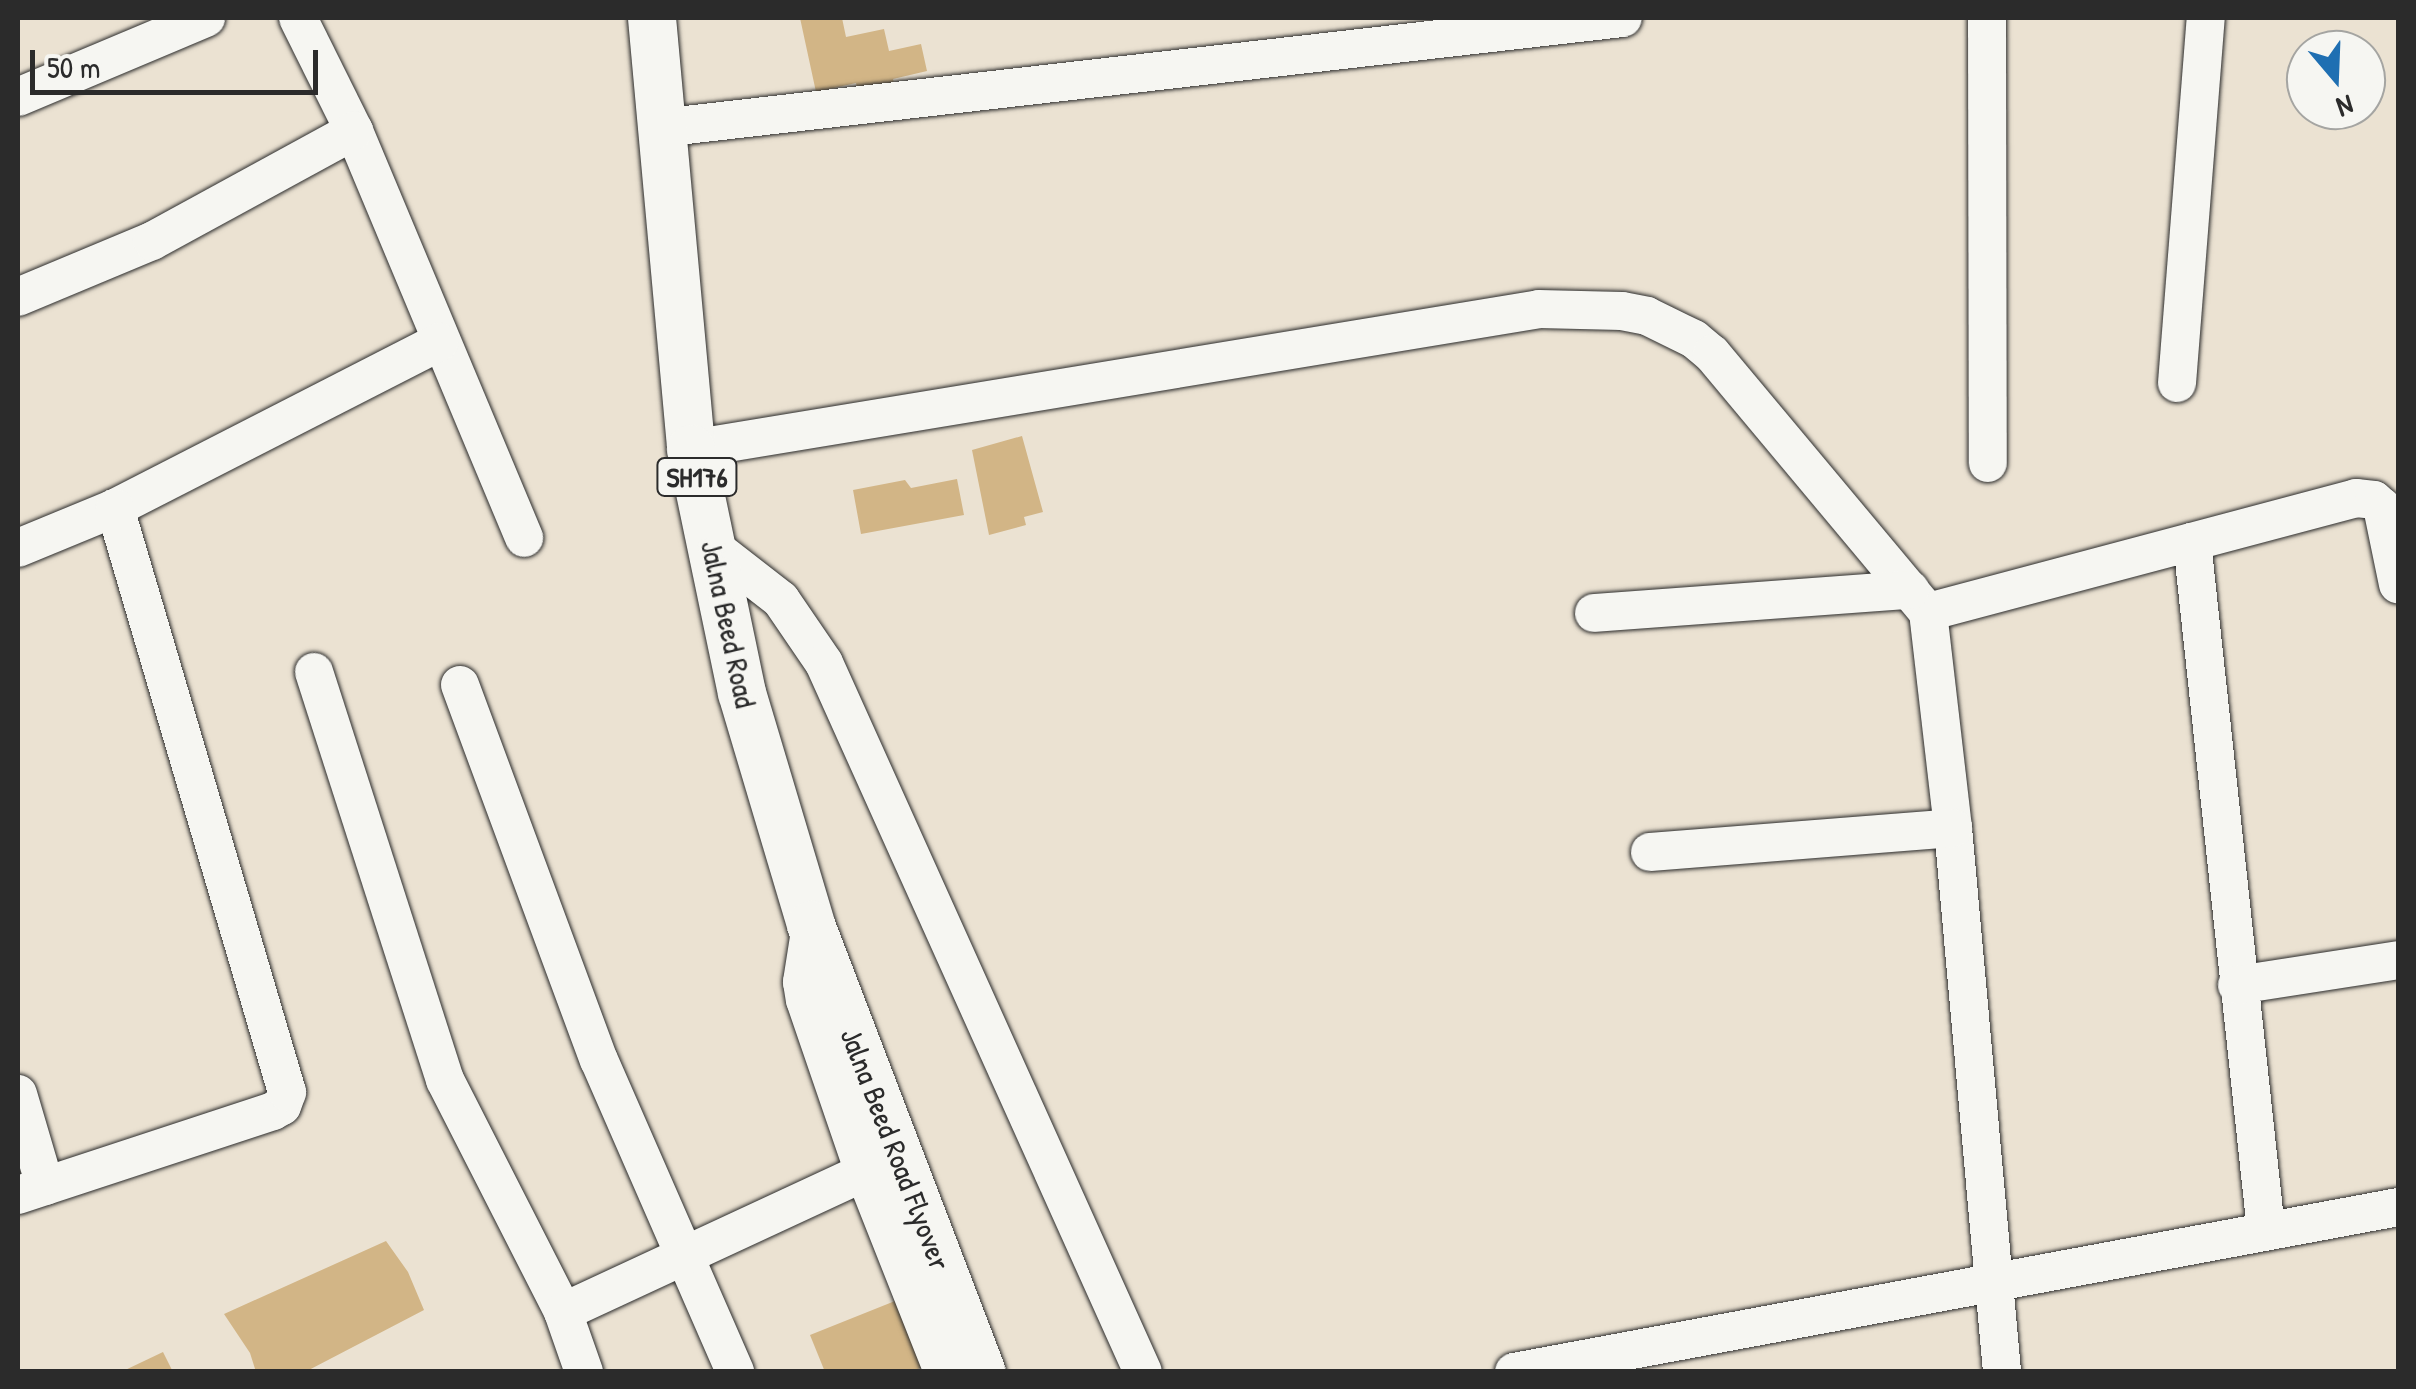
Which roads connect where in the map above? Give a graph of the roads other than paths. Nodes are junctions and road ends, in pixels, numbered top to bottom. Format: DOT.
graph roads {
  1 [pos="206,18"];
  2 [pos="298,18"];
  3 [pos="652,18"];
  4 [pos="1623,18"];
  5 [pos="1986,18"];
  6 [pos="2206,18"];
  7 [pos="18,97"];
  8 [pos="660,128"];
  9 [pos="354,132"];
  10 [pos="18,297"];
  11 [pos="439,342"];
  12 [pos="2177,384"];
  13 [pos="691,448"];
  14 [pos="1988,462"];
  15 [pos="114,508"];
  16 [pos="524,538"];
  17 [pos="2192,542"];
  18 [pos="713,547"];
  19 [pos="18,548"];
  20 [pos="2398,584"];
  21 [pos="1919,601"];
  22 [pos="1594,612"];
  23 [pos="314,672"];
  24 [pos="460,684"];
  25 [pos="1953,828"];
  26 [pos="1650,852"];
  27 [pos="811,925"];
  28 [pos="2398,960"];
  29 [pos="2237,985"];
  30 [pos="18,1094"];
  31 [pos="864,1172"];
  32 [pos="31,1190"];
  33 [pos="2398,1208"];
  34 [pos="2266,1230"];
  35 [pos="687,1255"];
  36 [pos="1990,1281"];
  37 [pos="562,1312"];
  38 [pos="1522,1371"];
  39 [pos="584,1372"];
  40 [pos="735,1372"];
  41 [pos="943,1372"];
  42 [pos="982,1372"];
  43 [pos="1144,1372"];
  44 [pos="2002,1372"];
  1 -- 7 [label="street"];
  2 -- 9 [label="street"];
  3 -- 8 [label="main road, Jalna Beed Road / SH176"];
  4 -- 8 [label="street"];
  5 -- 14 [label="street"];
  6 -- 12 [label="street"];
  8 -- 13 [label="main road, Jalna Beed Road / SH176"];
  9 -- 10 [label="street"];
  9 -- 11 [label="street"];
  11 -- 15 [label="street"];
  11 -- 16 [label="street"];
  13 -- 18 [label="main road, Jalna Beed Road / SH176"];
  13 -- 21 [label="street"];
  15 -- 19 [label="street"];
  15 -- 32 [label="street"];
  17 -- 20 [label="street"];
  17 -- 21 [label="street"];
  17 -- 29 [label="street"];
  18 -- 27 [label="main road, Jalna Beed Road / SH176"];
  18 -- 43 [label="street"];
  21 -- 22 [label="street"];
  21 -- 25 [label="street"];
  23 -- 37 [label="street"];
  24 -- 35 [label="street"];
  25 -- 26 [label="street"];
  25 -- 36 [label="street"];
  27 -- 31 [label="street"];
  27 -- 42 [label="main road, Jalna Beed Road Flyover / SH176"];
  28 -- 29 [label="street"];
  29 -- 34 [label="street"];
  30 -- 32 [label="street"];
  31 -- 35 [label="street"];
  31 -- 41 [label="street"];
  33 -- 34 [label="street"];
  34 -- 36 [label="street"];
  35 -- 37 [label="street"];
  35 -- 40 [label="street"];
  36 -- 38 [label="street"];
  36 -- 44 [label="street"];
  37 -- 39 [label="street"];
}
